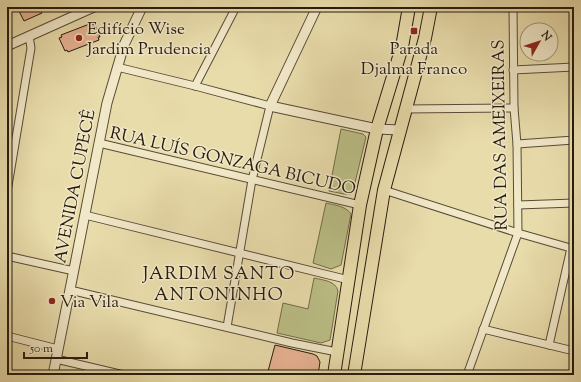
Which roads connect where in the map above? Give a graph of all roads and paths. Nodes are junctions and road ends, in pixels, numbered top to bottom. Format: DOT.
graph roads {
  1 [pos="94,7"];
  2 [pos="142,7"];
  3 [pos="236,7"];
  4 [pos="317,7"];
  5 [pos="410,7"];
  6 [pos="431,7"];
  7 [pos="513,7"];
  8 [pos="29,36"];
  9 [pos="7,46"];
  10 [pos="117,67"];
  11 [pos="574,67"];
  12 [pos="513,70"];
  13 [pos="195,86"];
  14 [pos="270,106"];
  15 [pos="514,108"];
  16 [pos="405,109"];
  17 [pos="377,129"];
  18 [pos="400,130"];
  19 [pos="574,140"];
  20 [pos="98,143"];
  21 [pos="517,144"];
  22 [pos="252,180"];
  23 [pos="384,190"];
  24 [pos="7,192"];
  25 [pos="574,203"];
  26 [pos="360,205"];
  27 [pos="518,205"];
  28 [pos="86,215"];
  29 [pos="518,233"];
  30 [pos="572,249"];
  31 [pos="239,253"];
  32 [pos="7,256"];
  33 [pos="74,271"];
  34 [pos="349,280"];
  35 [pos="70,290"];
  36 [pos="227,327"];
  37 [pos="483,329"];
  38 [pos="7,336"];
  39 [pos="549,345"];
  40 [pos="58,349"];
  41 [pos="574,351"];
  42 [pos="337,352"];
  43 [pos="56,359"];
  44 [pos="53,375"];
  45 [pos="124,375"];
  46 [pos="334,375"];
  47 [pos="354,375"];
  48 [pos="467,375"];
  1 -- 8 [label="street"];
  2 -- 10 [label="street, AVENIDA CUPECÊ"];
  3 -- 13 [label="street"];
  4 -- 14 [label="street"];
  5 -- 17 [label="main road"];
  6 -- 16 [label="main road"];
  7 -- 12 [label="street, RUA DAS AMEIXEIRAS"];
  8 -- 9 [label="street"];
  8 -- 24 [label="street"];
  10 -- 13 [label="street"];
  10 -- 20 [label="street, AVENIDA CUPECÊ"];
  11 -- 12 [label="street"];
  12 -- 15 [label="street, RUA DAS AMEIXEIRAS"];
  13 -- 14 [label="street"];
  14 -- 17 [label="street"];
  14 -- 22 [label="street"];
  15 -- 16 [label="street"];
  15 -- 21 [label="street, RUA DAS AMEIXEIRAS"];
  16 -- 18 [label="main road"];
  17 -- 18 [label="street"];
  17 -- 26 [label="main road"];
  18 -- 23 [label="main road"];
  19 -- 21 [label="street"];
  20 -- 22 [label="street, RUA LUÍS GONZAGA BICUDO"];
  20 -- 28 [label="street, AVENIDA CUPECÊ"];
  21 -- 27 [label="street, RUA DAS AMEIXEIRAS"];
  22 -- 26 [label="street, RUA LUÍS GONZAGA BICUDO"];
  22 -- 31 [label="street"];
  23 -- 29 [label="street"];
  23 -- 47 [label="main road"];
  25 -- 27 [label="street"];
  26 -- 34 [label="main road"];
  27 -- 29 [label="street, RUA DAS AMEIXEIRAS"];
  28 -- 31 [label="street"];
  28 -- 33 [label="street, AVENIDA CUPECÊ"];
  29 -- 30 [label="street"];
  29 -- 37 [label="street, RUA DAS AMEIXEIRAS"];
  30 -- 39 [label="street"];
  31 -- 34 [label="street"];
  31 -- 36 [label="street"];
  32 -- 33 [label="street"];
  33 -- 35 [label="street, AVENIDA CUPECÊ"];
  34 -- 42 [label="main road"];
  35 -- 36 [label="street"];
  35 -- 40 [label="street, AVENIDA CUPECÊ"];
  36 -- 42 [label="street"];
  37 -- 39 [label="street"];
  37 -- 48 [label="street, RUA DAS AMEIXEIRAS"];
  38 -- 40 [label="street"];
  39 -- 41 [label="street"];
  40 -- 43 [label="street, AVENIDA CUPECÊ"];
  42 -- 46 [label="main road"];
  43 -- 44 [label="street, AVENIDA CUPECÊ"];
  43 -- 45 [label="street"];
}
